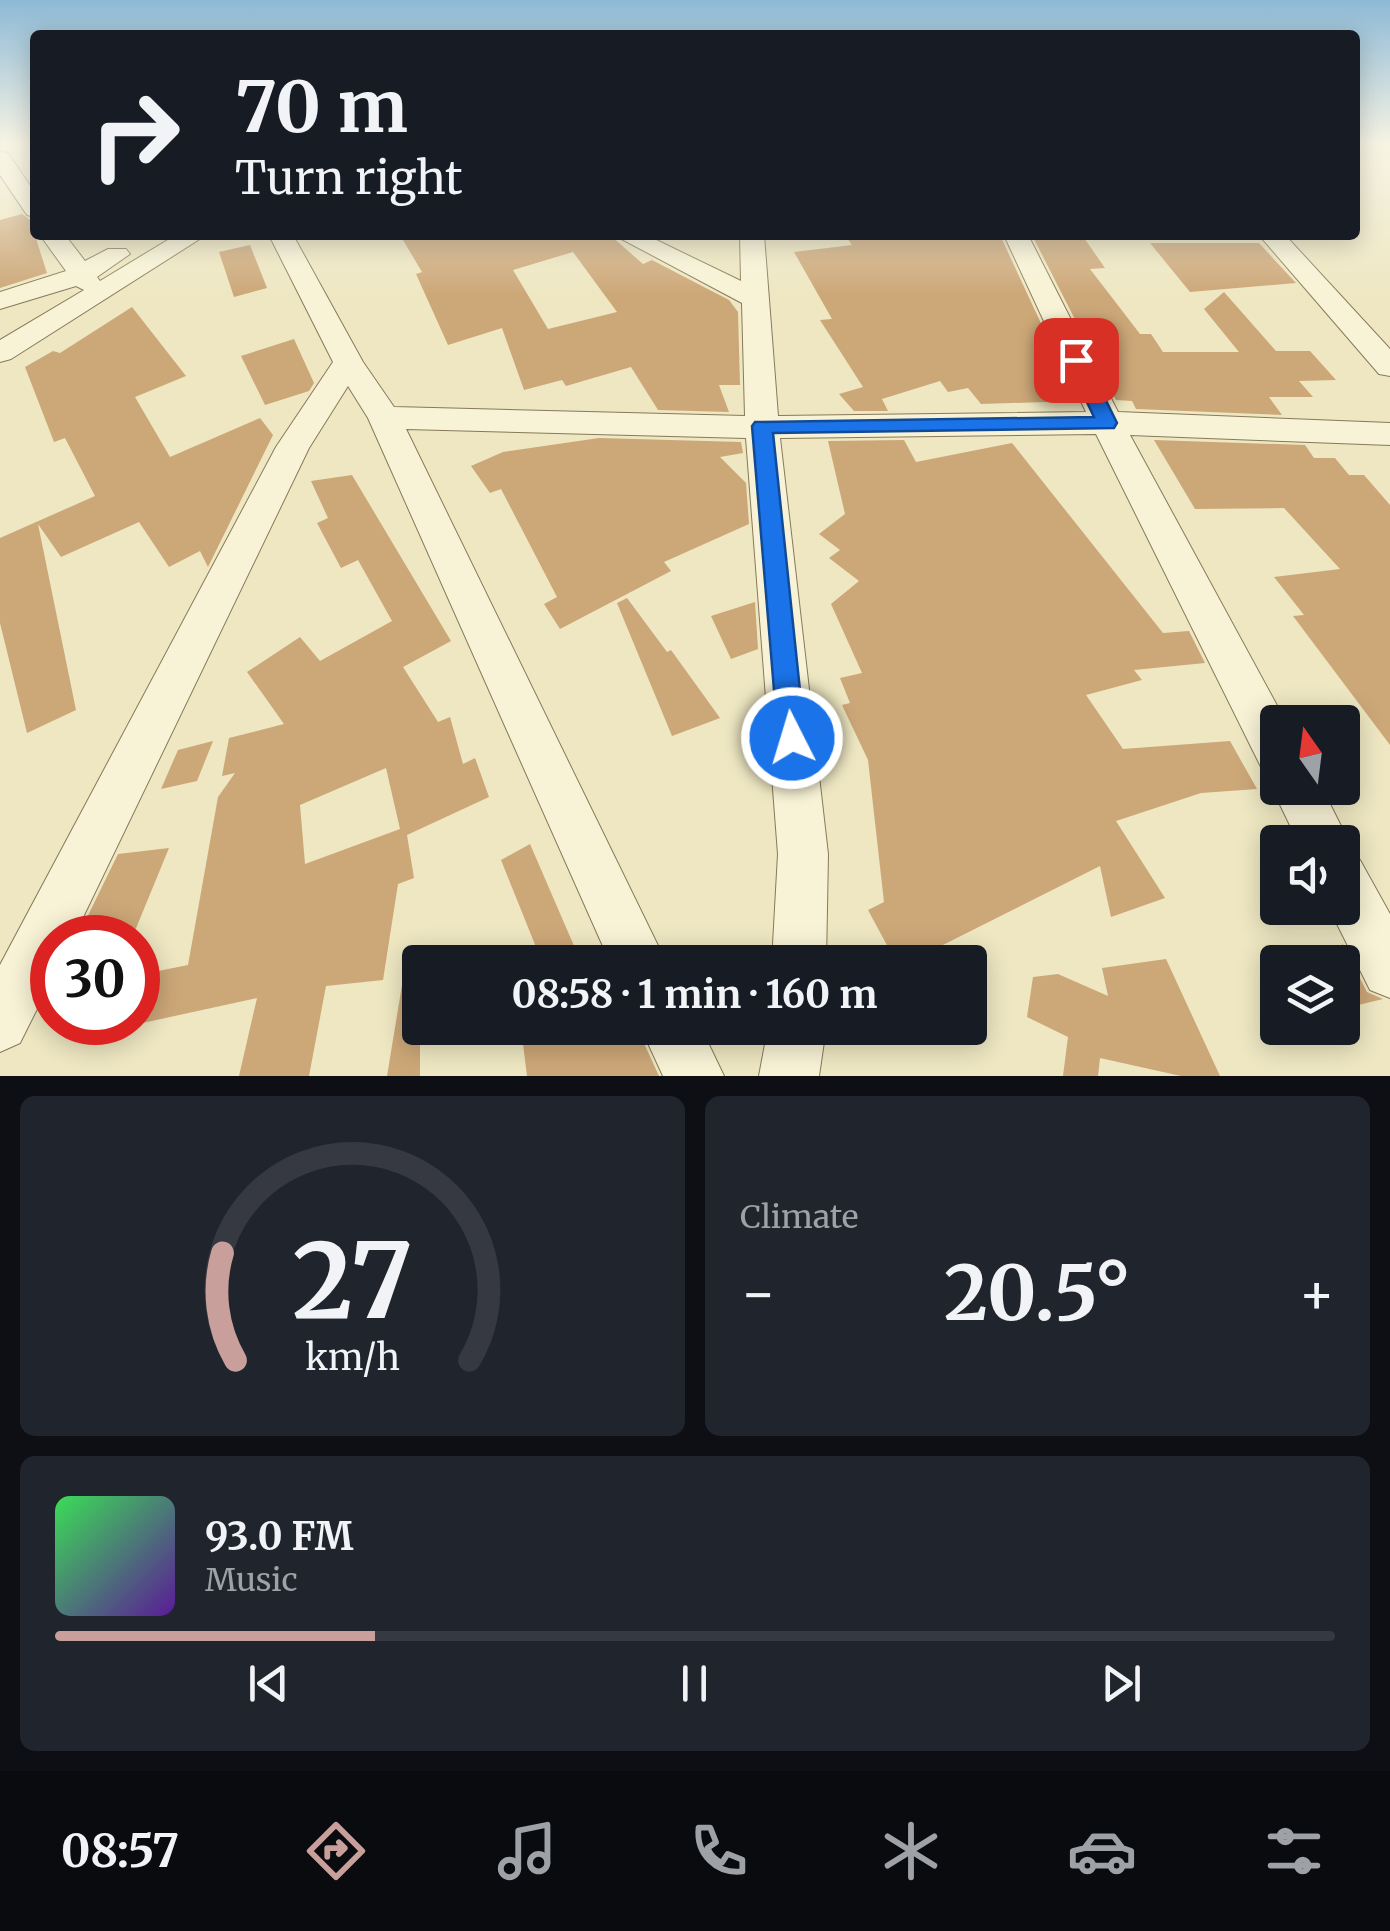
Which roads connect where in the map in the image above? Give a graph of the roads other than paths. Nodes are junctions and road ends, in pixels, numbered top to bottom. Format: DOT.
graph roads {
  1 [pos="56,240"];
  2 [pos="142,240"];
  3 [pos="159,240"];
  4 [pos="186,240"];
  5 [pos="284,240"];
  6 [pos="636,240"];
  7 [pos="752,240"];
  8 [pos="1018,240"];
  9 [pos="1276,240"];
  10 [pos="83,279"];
  11 [pos="756,298"];
  12 [pos="0,301"];
  13 [pos="0,335"];
  14 [pos="0,353"];
  15 [pos="348,362"];
  16 [pos="1390,367"];
  17 [pos="384,418"];
  18 [pos="1107,423"];
  19 [pos="762,426"];
  20 [pos="1390,434"];
  21 [pos="1260,717"];
  22 [pos="1360,912"];
  23 [pos="630,945"];
  24 [pos="799,945"];
  25 [pos="1390,970"];
  26 [pos="0,1023"];
  27 [pos="678,1045"];
  28 [pos="794,1045"];
  29 [pos="694,1076"];
  30 [pos="789,1076"];
  1 -- 10 [label="street"];
  2 -- 10 [label="street"];
  3 -- 10 [label="street"];
  4 -- 14 [label="street"];
  5 -- 15 [label="street"];
  6 -- 11 [label="street"];
  7 -- 11 [label="street"];
  8 -- 18 [label="street"];
  9 -- 16 [label="street"];
  10 -- 12 [label="street"];
  10 -- 13 [label="street"];
  11 -- 19 [label="street"];
  15 -- 17 [label="street"];
  15 -- 26 [label="street"];
  17 -- 19 [label="street"];
  17 -- 23 [label="street"];
  18 -- 19 [label="street"];
  18 -- 20 [label="street"];
  18 -- 21 [label="street"];
  19 -- 24 [label="street"];
  22 -- 25 [label="street"];
  27 -- 29 [label="street"];
  28 -- 30 [label="street"];
}
